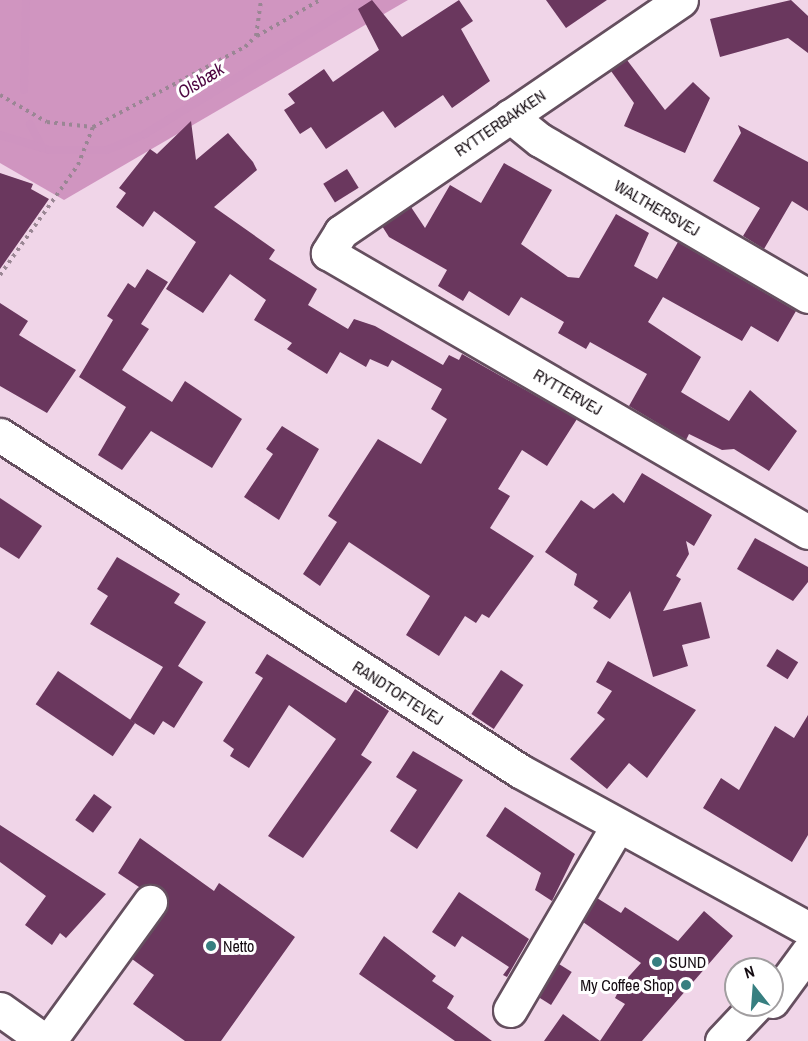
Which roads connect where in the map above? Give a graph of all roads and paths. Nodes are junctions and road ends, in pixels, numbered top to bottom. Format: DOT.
graph roads {
  1 [pos="261,0"];
  2 [pos="320,0"];
  3 [pos="681,0"];
  4 [pos="256,36"];
  5 [pos="0,95"];
  6 [pos="510,116"];
  7 [pos="93,127"];
  8 [pos="328,252"];
  9 [pos="0,275"];
  10 [pos="808,296"];
  11 [pos="0,435"];
  12 [pos="808,532"];
  13 [pos="618,825"];
  14 [pos="150,902"];
  15 [pos="808,929"];
  16 [pos="808,951"];
  17 [pos="784,976"];
  18 [pos="784,984"];
  19 [pos="0,1009"];
  20 [pos="510,1010"];
  21 [pos="745,1017"];
  22 [pos="760,1017"];
  23 [pos="45,1041"];
  24 [pos="49,1041"];
  25 [pos="722,1041"];
  26 [pos="742,1041"];
  1 -- 4 [label="path"];
  2 -- 4 [label="path"];
  3 -- 6 [label="street, RYTTERBAKKEN"];
  4 -- 7 [label="path"];
  5 -- 7 [label="path"];
  6 -- 8 [label="street, RYTTERBAKKEN"];
  6 -- 10 [label="street, WALTHERSVEJ"];
  7 -- 9 [label="path"];
  8 -- 12 [label="street, RYTTERVEJ"];
  11 -- 13 [label="street, RANDTOFTEVEJ"];
  13 -- 15 [label="street, RANDTOFTEVEJ"];
  13 -- 20 [label="street"];
  14 -- 24 [label="street"];
  16 -- 17 [label="street"];
  16 -- 18 [label="street"];
  19 -- 23 [label="street"];
  21 -- 25 [label="street"];
  22 -- 26 [label="street"];
}
